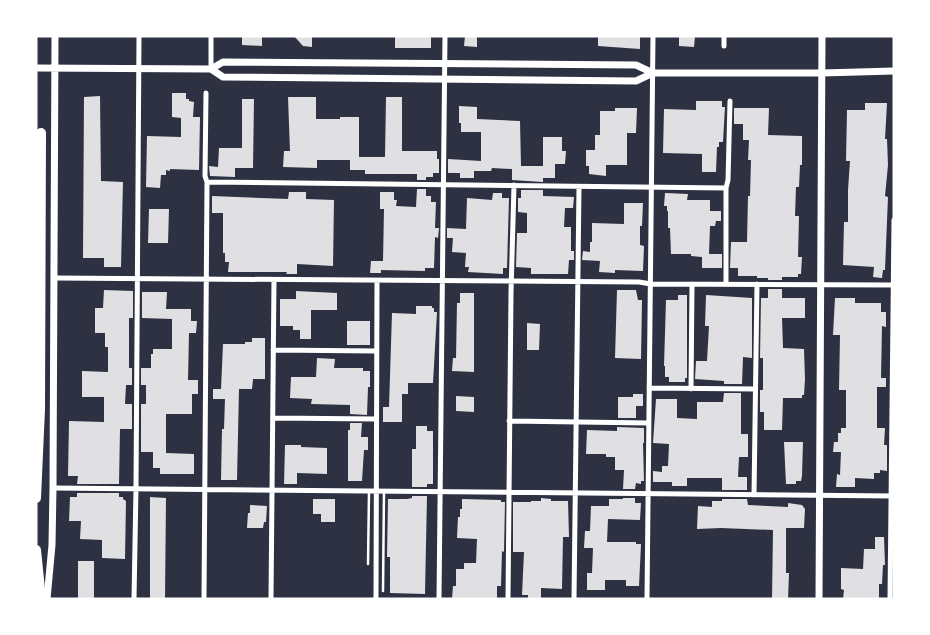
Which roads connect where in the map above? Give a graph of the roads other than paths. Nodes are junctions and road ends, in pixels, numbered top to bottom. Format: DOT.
graph roads {
  1 [pos="55,36"];
  2 [pos="139,36"];
  3 [pos="211,36"];
  4 [pos="445,36"];
  5 [pos="653,36"];
  6 [pos="724,36"];
  7 [pos="822,36"];
  8 [pos="724,46"];
  9 [pos="444,64"];
  10 [pos="36,68"];
  11 [pos="55,68"];
  12 [pos="139,68"];
  13 [pos="211,69"];
  14 [pos="894,71"];
  15 [pos="653,73"];
  16 [pos="822,73"];
  17 [pos="444,80"];
  18 [pos="206,94"];
  19 [pos="730,101"];
  20 [pos="41,133"];
  21 [pos="208,182"];
  22 [pos="444,185"];
  23 [pos="514,185"];
  24 [pos="579,187"];
  25 [pos="652,187"];
  26 [pos="726,188"];
  27 [pos="894,220"];
  28 [pos="54,278"];
  29 [pos="137,278"];
  30 [pos="206,279"];
  31 [pos="274,280"];
  32 [pos="377,281"];
  33 [pos="443,281"];
  34 [pos="511,281"];
  35 [pos="577,282"];
  36 [pos="651,284"];
  37 [pos="692,284"];
  38 [pos="726,284"];
  39 [pos="757,284"];
  40 [pos="821,285"];
  41 [pos="893,285"];
  42 [pos="273,350"];
  43 [pos="376,351"];
  44 [pos="650,388"];
  45 [pos="691,389"];
  46 [pos="755,389"];
  47 [pos="273,418"];
  48 [pos="376,418"];
  49 [pos="509,422"];
  50 [pos="576,422"];
  51 [pos="650,423"];
  52 [pos="53,488"];
  53 [pos="136,488"];
  54 [pos="206,489"];
  55 [pos="272,489"];
  56 [pos="369,491"];
  57 [pos="376,491"];
  58 [pos="384,491"];
  59 [pos="440,492"];
  60 [pos="509,493"];
  61 [pos="574,494"];
  62 [pos="648,494"];
  63 [pos="754,495"];
  64 [pos="819,495"];
  65 [pos="893,496"];
  66 [pos="36,498"];
  67 [pos="36,550"];
  68 [pos="368,564"];
  69 [pos="383,591"];
  70 [pos="41,599"];
  71 [pos="47,599"];
  72 [pos="134,599"];
  73 [pos="204,599"];
  74 [pos="271,599"];
  75 [pos="376,599"];
  76 [pos="439,599"];
  77 [pos="508,599"];
  78 [pos="574,599"];
  79 [pos="648,599"];
  80 [pos="819,599"];
  81 [pos="890,599"];
  1 -- 11 [label="street"];
  2 -- 12 [label="street"];
  3 -- 13 [label="street"];
  4 -- 9 [label="street"];
  5 -- 15 [label="street"];
  6 -- 8 [label="street"];
  7 -- 16 [label="street"];
  9 -- 13 [label="street"];
  9 -- 15 [label="street"];
  9 -- 17 [label="street"];
  10 -- 11 [label="street"];
  11 -- 12 [label="street"];
  11 -- 28 [label="street"];
  12 -- 13 [label="street"];
  12 -- 29 [label="street"];
  13 -- 17 [label="street"];
  14 -- 16 [label="street"];
  15 -- 16 [label="street"];
  15 -- 17 [label="street"];
  15 -- 25 [label="street"];
  16 -- 40 [label="street"];
  17 -- 22 [label="street"];
  18 -- 21 [label="street"];
  19 -- 26 [label="street"];
  20 -- 66 [label="highway"];
  21 -- 22 [label="street"];
  21 -- 30 [label="street"];
  22 -- 23 [label="street"];
  22 -- 33 [label="street"];
  23 -- 24 [label="street"];
  23 -- 34 [label="street"];
  24 -- 25 [label="street"];
  24 -- 35 [label="street"];
  25 -- 26 [label="street"];
  25 -- 36 [label="street"];
  26 -- 38 [label="street"];
  27 -- 41 [label="street"];
  28 -- 29 [label="street"];
  28 -- 52 [label="street"];
  29 -- 30 [label="street"];
  29 -- 53 [label="street"];
  30 -- 31 [label="street"];
  30 -- 54 [label="street"];
  31 -- 32 [label="street"];
  31 -- 42 [label="street"];
  32 -- 33 [label="street"];
  32 -- 43 [label="street"];
  33 -- 34 [label="street"];
  33 -- 59 [label="street"];
  34 -- 35 [label="street"];
  34 -- 49 [label="street"];
  35 -- 36 [label="street"];
  35 -- 50 [label="street"];
  36 -- 37 [label="street"];
  36 -- 44 [label="street"];
  37 -- 38 [label="street"];
  37 -- 45 [label="street"];
  38 -- 39 [label="street"];
  39 -- 40 [label="street"];
  39 -- 46 [label="street"];
  40 -- 41 [label="street"];
  40 -- 64 [label="street"];
  41 -- 65 [label="street"];
  42 -- 43 [label="street"];
  42 -- 47 [label="street"];
  43 -- 48 [label="street"];
  44 -- 45 [label="street"];
  44 -- 51 [label="street"];
  45 -- 46 [label="street"];
  46 -- 63 [label="street"];
  47 -- 48 [label="street"];
  47 -- 55 [label="street"];
  48 -- 57 [label="street"];
  49 -- 50 [label="street"];
  49 -- 60 [label="street"];
  50 -- 51 [label="street"];
  50 -- 61 [label="street"];
  51 -- 62 [label="street"];
  52 -- 53 [label="street"];
  52 -- 71 [label="street"];
  53 -- 54 [label="street"];
  53 -- 72 [label="street"];
  54 -- 55 [label="street"];
  54 -- 73 [label="street"];
  55 -- 56 [label="street"];
  55 -- 74 [label="street"];
  56 -- 57 [label="street"];
  56 -- 68 [label="lane"];
  57 -- 58 [label="street"];
  57 -- 75 [label="street"];
  58 -- 59 [label="street"];
  58 -- 69 [label="lane"];
  59 -- 60 [label="street"];
  59 -- 76 [label="street"];
  60 -- 61 [label="street"];
  60 -- 77 [label="street"];
  61 -- 62 [label="street"];
  61 -- 78 [label="street"];
  62 -- 63 [label="street"];
  62 -- 79 [label="street"];
  63 -- 64 [label="street"];
  64 -- 65 [label="street"];
  64 -- 80 [label="street"];
  65 -- 81 [label="street"];
  67 -- 70 [label="highway"];
}
